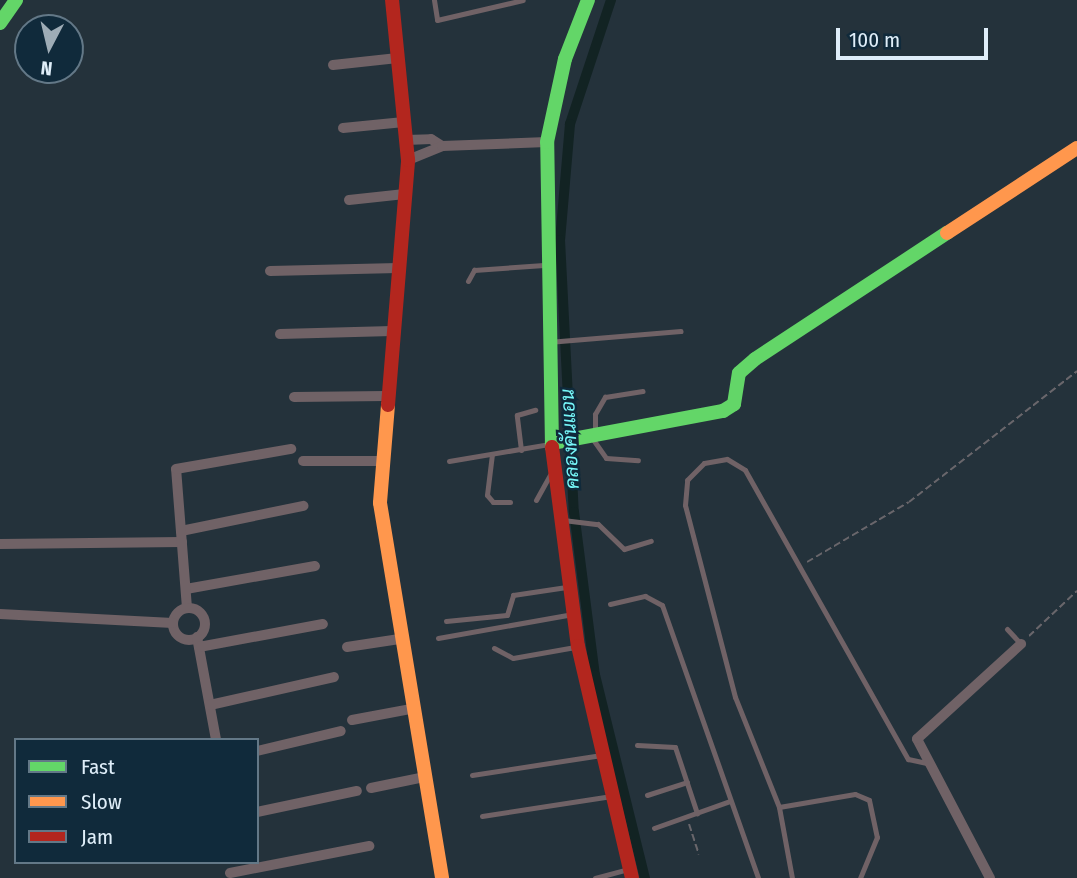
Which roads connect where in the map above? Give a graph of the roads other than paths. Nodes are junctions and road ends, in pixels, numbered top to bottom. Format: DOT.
graph roads {
  1 [pos="16,0"];
  2 [pos="392,0"];
  3 [pos="434,0"];
  4 [pos="523,0"];
  5 [pos="588,0"];
  6 [pos="0,23"];
  7 [pos="398,58"];
  8 [pos="333,65"];
  9 [pos="404,122"];
  10 [pos="343,128"];
  11 [pos="406,140"];
  12 [pos="547,142"];
  13 [pos="442,146"];
  14 [pos="1077,148"];
  15 [pos="408,160"];
  16 [pos="405,194"];
  17 [pos="349,200"];
  18 [pos="544,265"];
  19 [pos="398,268"];
  20 [pos="270,271"];
  21 [pos="468,281"];
  22 [pos="392,331"];
  23 [pos="681,331"];
  24 [pos="281,334"];
  25 [pos="551,341"];
  26 [pos="643,391"];
  27 [pos="386,396"];
  28 [pos="293,397"];
  29 [pos="535,410"];
  30 [pos="590,435"];
  31 [pos="552,443"];
  32 [pos="291,449"];
  33 [pos="521,450"];
  34 [pos="492,454"];
  35 [pos="638,460"];
  36 [pos="303,461"];
  37 [pos="379,461"];
  38 [pos="449,461"];
  39 [pos="553,473"];
  40 [pos="536,500"];
  41 [pos="510,502"];
  42 [pos="303,506"];
  43 [pos="568,520"];
  44 [pos="181,536"];
  45 [pos="651,541"];
  46 [pos="0,544"];
  47 [pos="315,566"];
  48 [pos="569,586"];
  49 [pos="186,589"];
  50 [pos="610,604"];
  51 [pos="187,608"];
  52 [pos="0,614"];
  53 [pos="573,614"];
  54 [pos="446,621"];
  55 [pos="173,623"];
  56 [pos="323,624"];
  57 [pos="1007,629"];
  58 [pos="438,638"];
  59 [pos="399,639"];
  60 [pos="198,642"];
  61 [pos="1021,644"];
  62 [pos="578,646"];
  63 [pos="347,647"];
  64 [pos="494,648"];
  65 [pos="334,677"];
  66 [pos="210,705"];
  67 [pos="410,709"];
  68 [pos="352,720"];
  69 [pos="341,731"];
  70 [pos="216,738"];
  71 [pos="637,745"];
  72 [pos="259,751"];
  73 [pos="601,755"];
  74 [pos="928,763"];
  75 [pos="472,775"];
  76 [pos="424,777"];
  77 [pos="687,782"];
  78 [pos="371,788"];
  79 [pos="357,791"];
  80 [pos="646,795"];
  81 [pos="611,796"];
  82 [pos="730,801"];
  83 [pos="779,807"];
  84 [pos="259,812"];
  85 [pos="697,813"];
  86 [pos="482,816"];
  87 [pos="654,828"];
  88 [pos="369,846"];
  89 [pos="230,871"];
  90 [pos="631,873"];
  91 [pos="442,878"];
  92 [pos="595,878"];
  93 [pos="758,878"];
  94 [pos="792,878"];
  95 [pos="860,878"];
  96 [pos="990,878"];
  1 -- 6 [label="street"];
  2 -- 7 [label="street"];
  3 -- 4 [label="lane"];
  5 -- 12 [label="street"];
  7 -- 8 [label="street"];
  7 -- 9 [label="street"];
  9 -- 10 [label="street"];
  9 -- 11 [label="street"];
  11 -- 13 [label="street"];
  11 -- 15 [label="street"];
  12 -- 13 [label="street"];
  12 -- 18 [label="street"];
  13 -- 15 [label="street"];
  14 -- 30 [label="street"];
  15 -- 16 [label="street"];
  16 -- 17 [label="street"];
  16 -- 19 [label="street"];
  18 -- 21 [label="lane"];
  18 -- 25 [label="street"];
  19 -- 20 [label="street"];
  19 -- 22 [label="street"];
  22 -- 24 [label="street"];
  22 -- 27 [label="street"];
  23 -- 25 [label="lane"];
  25 -- 31 [label="street"];
  26 -- 30 [label="lane"];
  27 -- 28 [label="street"];
  27 -- 37 [label="street"];
  29 -- 33 [label="lane"];
  30 -- 31 [label="street"];
  30 -- 35 [label="lane"];
  31 -- 33 [label="lane"];
  31 -- 39 [label="street"];
  32 -- 44 [label="street"];
  33 -- 34 [label="lane"];
  34 -- 38 [label="lane"];
  34 -- 41 [label="lane"];
  36 -- 37 [label="street"];
  37 -- 59 [label="street"];
  39 -- 40 [label="lane"];
  39 -- 43 [label="street"];
  42 -- 44 [label="street"];
  43 -- 45 [label="lane"];
  43 -- 48 [label="street"];
  44 -- 46 [label="street"];
  44 -- 49 [label="street"];
  47 -- 49 [label="street"];
  48 -- 53 [label="street"];
  48 -- 54 [label="lane"];
  49 -- 51 [label="street"];
  50 -- 82 [label="lane"];
  51 -- 55 [label="street"];
  51 -- 60 [label="street"];
  52 -- 55 [label="street"];
  53 -- 58 [label="lane"];
  53 -- 62 [label="street"];
  55 -- 60 [label="street"];
  56 -- 60 [label="street"];
  57 -- 61 [label="lane"];
  59 -- 63 [label="street"];
  59 -- 67 [label="street"];
  60 -- 66 [label="street"];
  61 -- 74 [label="street"];
  62 -- 64 [label="lane"];
  62 -- 73 [label="street"];
  65 -- 66 [label="street"];
  66 -- 70 [label="street"];
  67 -- 68 [label="street"];
  67 -- 76 [label="street"];
  69 -- 72 [label="street"];
  71 -- 77 [label="lane"];
  73 -- 75 [label="lane"];
  73 -- 81 [label="street"];
  74 -- 83 [label="lane"];
  74 -- 96 [label="street"];
  76 -- 78 [label="street"];
  76 -- 91 [label="street"];
  77 -- 80 [label="lane"];
  77 -- 85 [label="lane"];
  79 -- 84 [label="street"];
  81 -- 86 [label="lane"];
  81 -- 90 [label="street"];
  82 -- 85 [label="lane"];
  82 -- 93 [label="lane"];
  83 -- 94 [label="lane"];
  83 -- 95 [label="lane"];
  85 -- 87 [label="lane"];
  88 -- 89 [label="street"];
  90 -- 92 [label="lane"];
}
